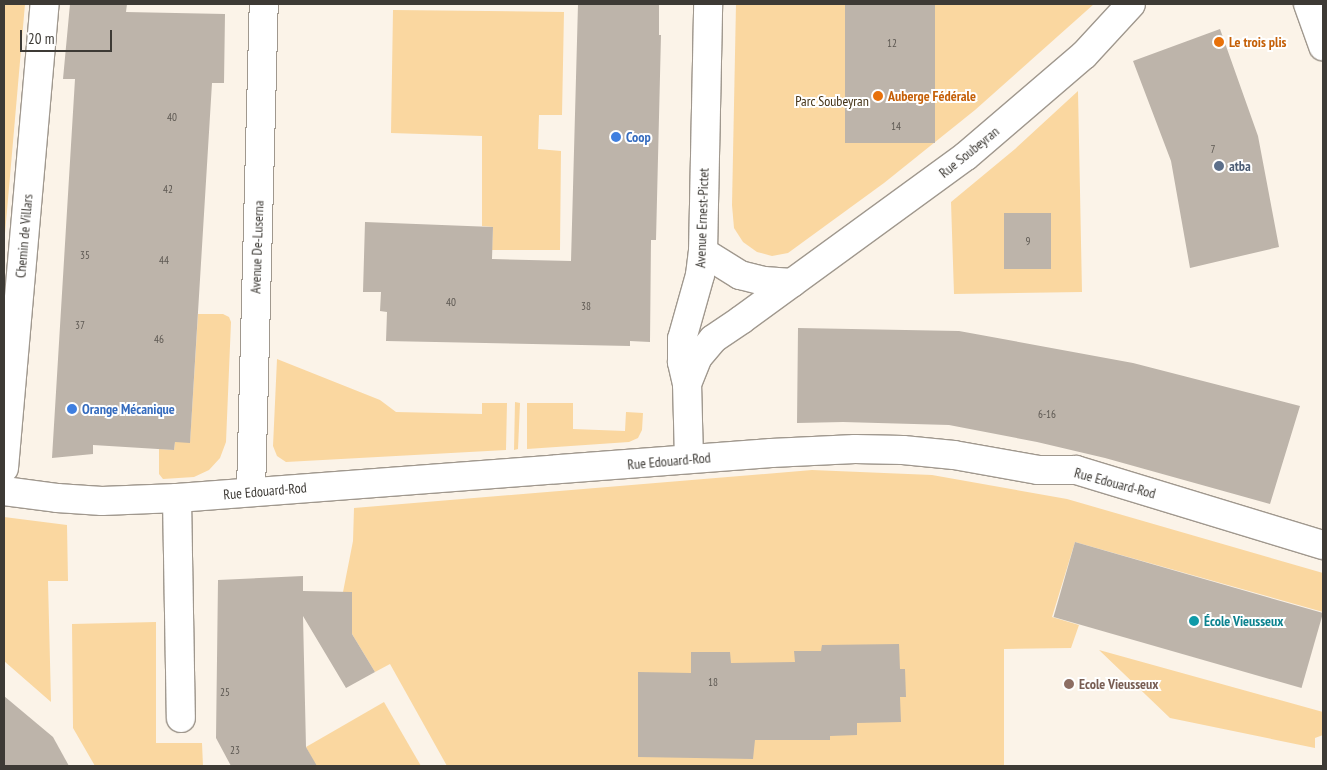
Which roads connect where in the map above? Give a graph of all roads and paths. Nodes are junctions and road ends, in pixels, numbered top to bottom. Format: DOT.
graph roads {
  1 [pos="45,4"];
  2 [pos="264,4"];
  3 [pos="708,4"];
  4 [pos="1131,4"];
  5 [pos="1308,4"];
  6 [pos="1323,46"];
  7 [pos="703,252"];
  8 [pos="792,283"];
  9 [pos="687,384"];
  10 [pos="689,459"];
  11 [pos="4,468"];
  12 [pos="4,491"];
  13 [pos="250,491"];
  14 [pos="177,498"];
  15 [pos="1323,545"];
  16 [pos="181,718"];
  1 -- 11 [label="street, Chemin de Villars"];
  2 -- 13 [label="street, Avenue De-Luserna"];
  3 -- 7 [label="street, Avenue Ernest-Pictet"];
  4 -- 8 [label="street, Rue Soubeyran"];
  5 -- 6 [label="street"];
  7 -- 8 [label="street"];
  7 -- 9 [label="street, Avenue Ernest-Pictet"];
  8 -- 9 [label="street, Rue Soubeyran"];
  9 -- 10 [label="street, Avenue Ernest-Pictet"];
  10 -- 13 [label="street, Rue Edouard-Rod"];
  10 -- 15 [label="street, Rue Edouard-Rod"];
  12 -- 14 [label="street, Rue Edouard-Rod"];
  13 -- 14 [label="street, Rue Edouard-Rod"];
  14 -- 16 [label="street"];
}
